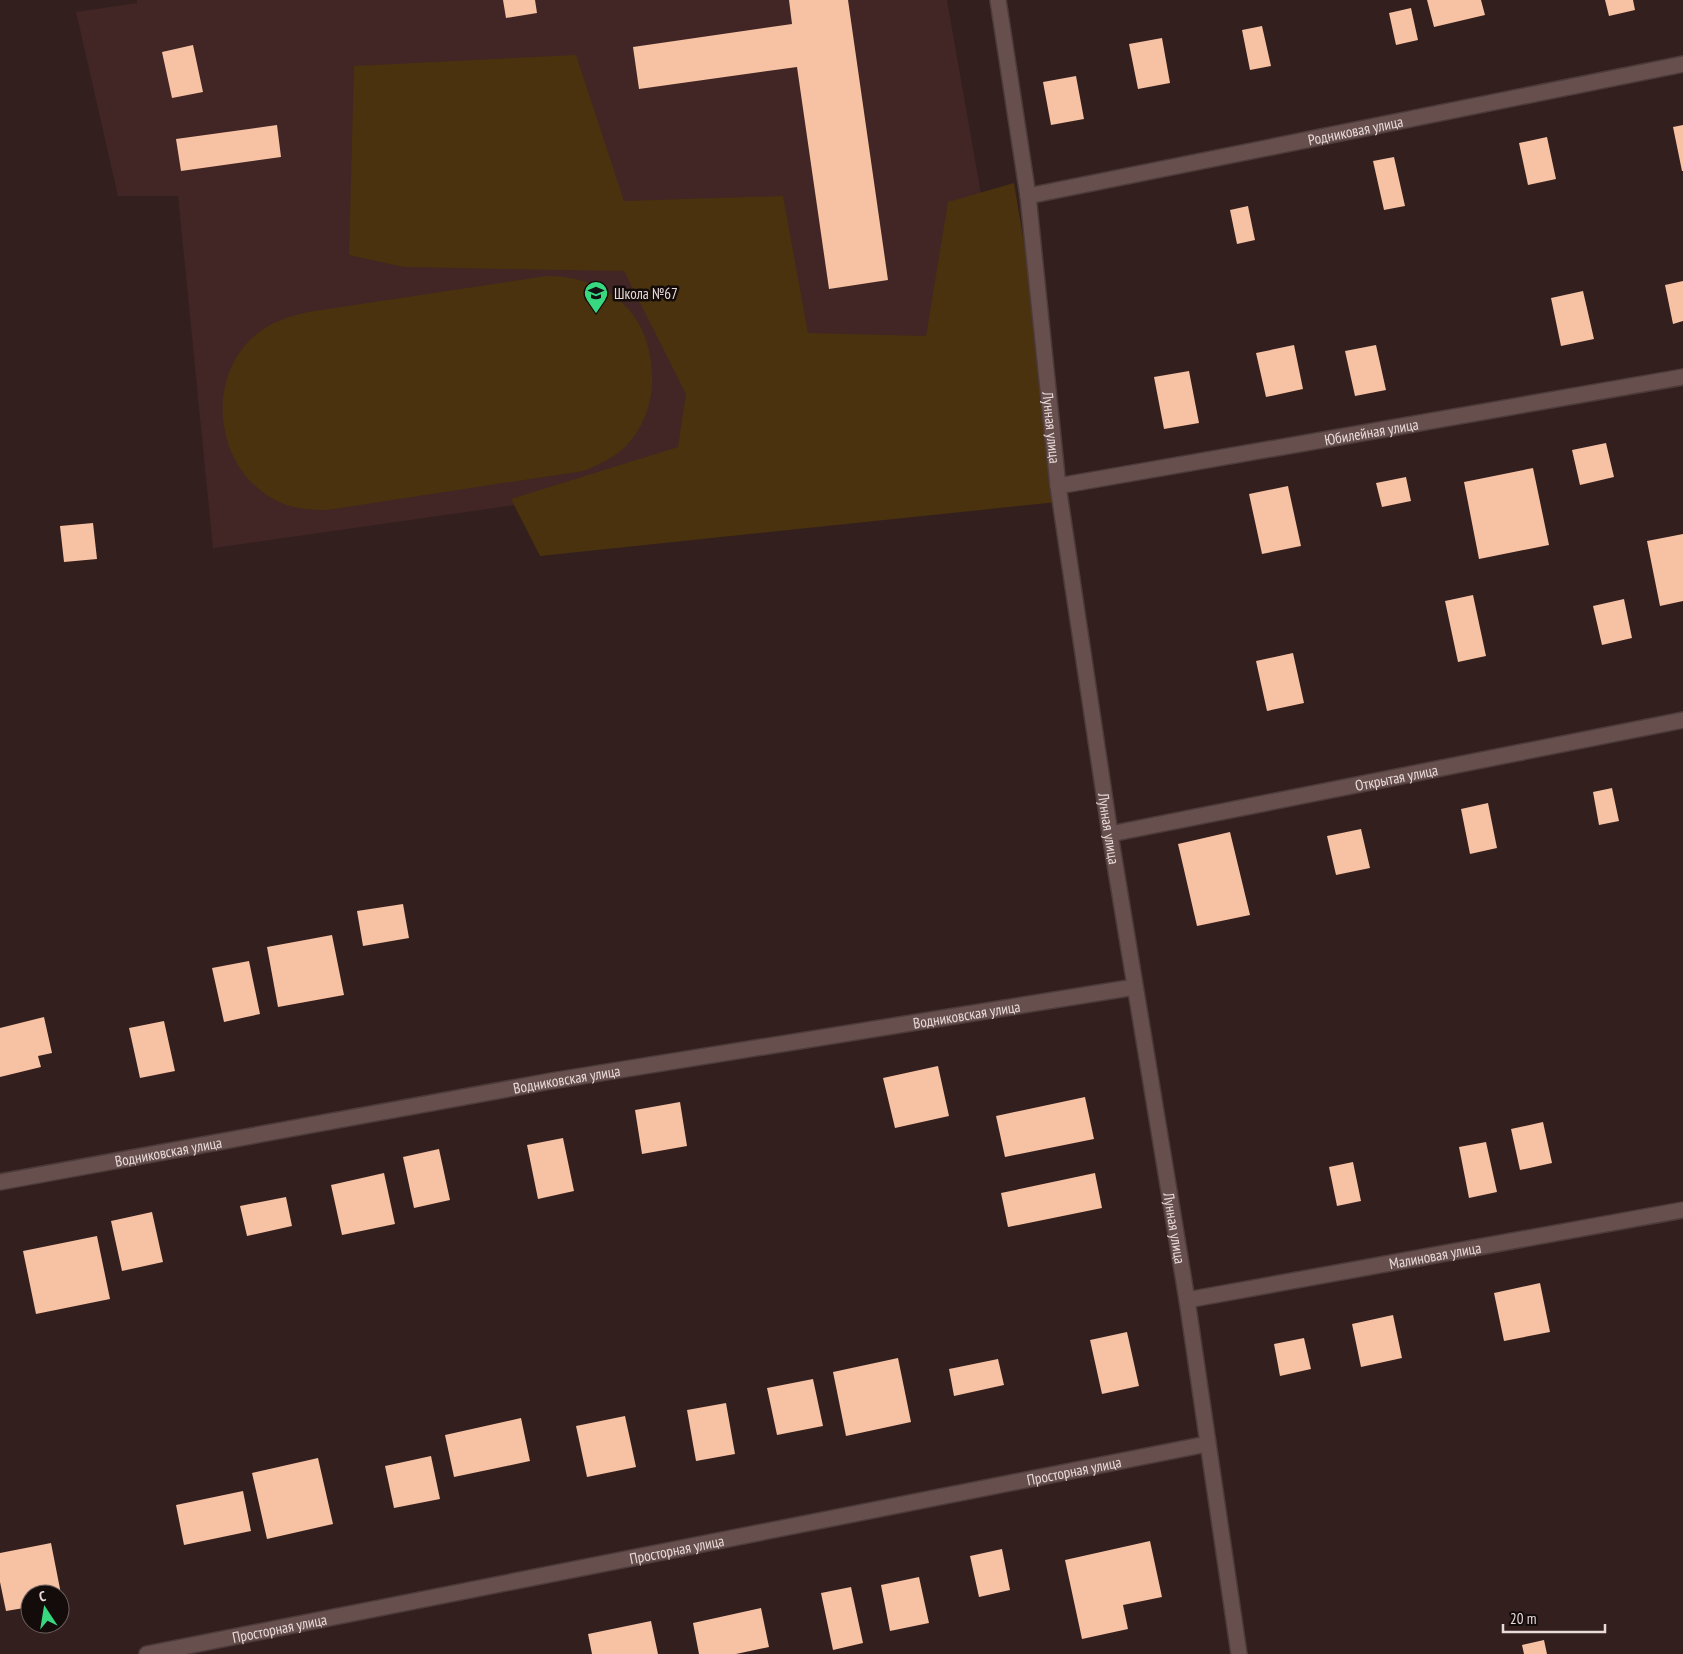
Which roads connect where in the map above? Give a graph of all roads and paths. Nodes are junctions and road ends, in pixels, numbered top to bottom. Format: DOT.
graph roads {
  1 [pos="998,0"];
  2 [pos="1683,64"];
  3 [pos="1028,196"];
  4 [pos="1683,377"];
  5 [pos="1058,486"];
  6 [pos="1683,720"];
  7 [pos="1110,834"];
  8 [pos="1135,987"];
  9 [pos="0,1182"];
  10 [pos="1683,1210"];
  11 [pos="1187,1300"];
  12 [pos="1207,1444"];
  13 [pos="147,1654"];
  14 [pos="1239,1654"];
  1 -- 3 [label="street, Лунная улица"];
  2 -- 3 [label="street, Родниковая улица"];
  3 -- 5 [label="street, Лунная улица"];
  4 -- 5 [label="street, Юбилейная улица"];
  5 -- 7 [label="street, Лунная улица"];
  6 -- 7 [label="street, Открытая улица"];
  7 -- 8 [label="street, Лунная улица"];
  8 -- 9 [label="street, Водниковская улица"];
  8 -- 11 [label="street, Лунная улица"];
  10 -- 11 [label="street, Малиновая улица"];
  11 -- 12 [label="street, Лунная улица"];
  12 -- 13 [label="street, Просторная улица"];
  12 -- 14 [label="street, Лунная улица"];
}
